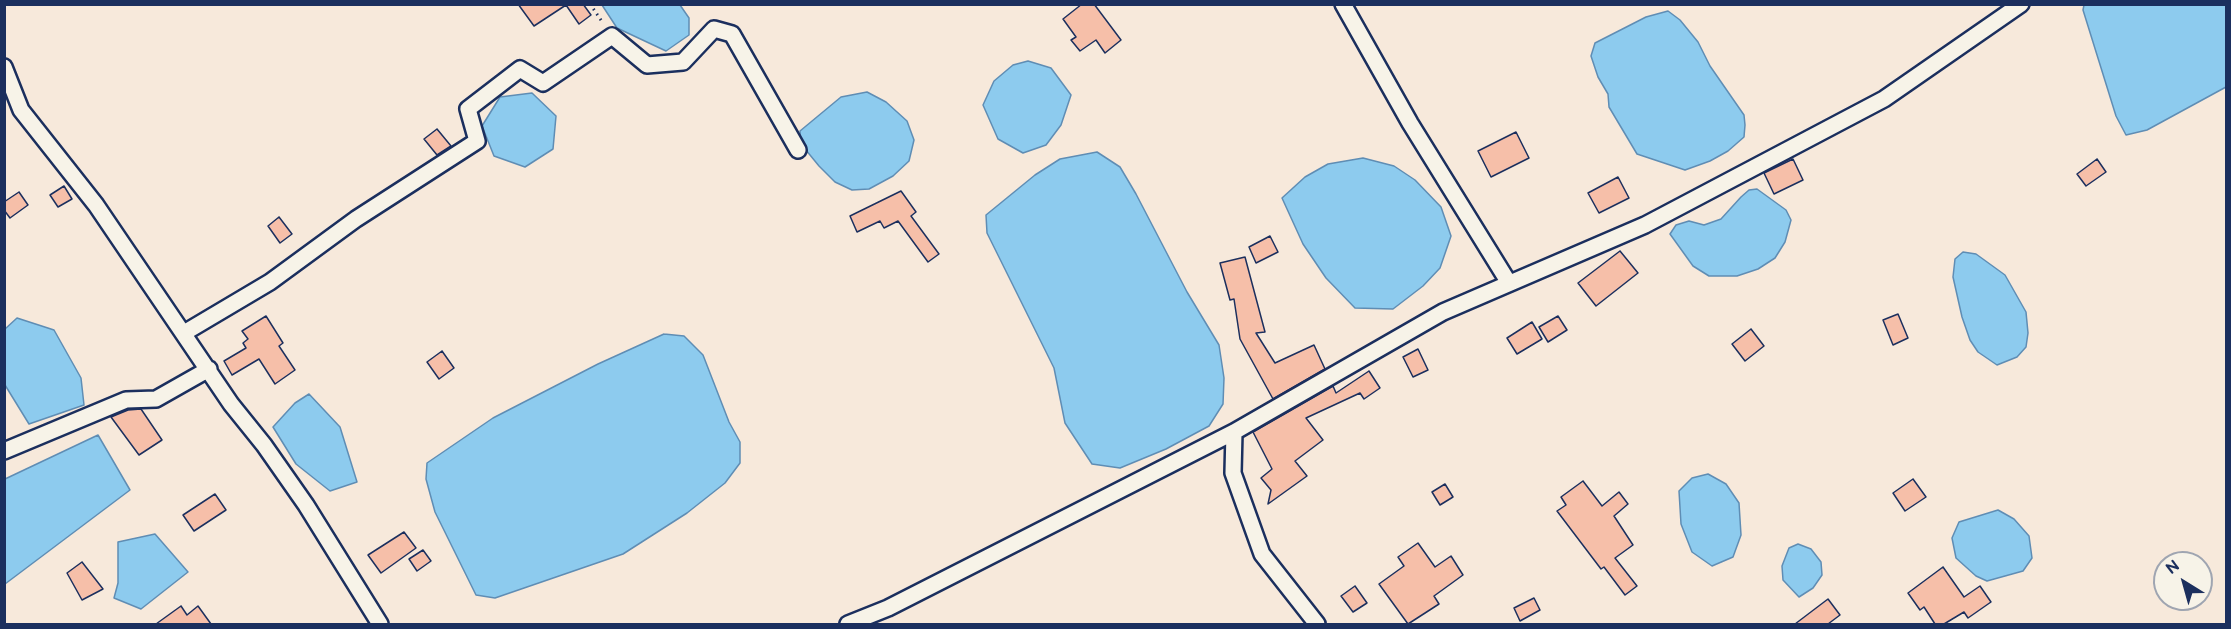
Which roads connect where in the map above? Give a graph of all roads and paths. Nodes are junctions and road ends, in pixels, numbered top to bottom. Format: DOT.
graph roads {
  1 [pos="590,4"];
  2 [pos="1343,4"];
  3 [pos="2021,4"];
  4 [pos="612,36"];
  5 [pos="4,67"];
  6 [pos="798,150"];
  7 [pos="1509,284"];
  8 [pos="184,333"];
  9 [pos="209,369"];
  10 [pos="1234,432"];
  11 [pos="4,451"];
  12 [pos="380,624"];
  13 [pos="848,624"];
  14 [pos="1317,624"];
  1 -- 4 [label="path"];
  2 -- 7 [label="street"];
  3 -- 7 [label="street"];
  4 -- 6 [label="street"];
  4 -- 8 [label="street"];
  5 -- 8 [label="street"];
  7 -- 10 [label="street"];
  8 -- 9 [label="street"];
  9 -- 11 [label="street"];
  9 -- 12 [label="street"];
  10 -- 13 [label="street"];
  10 -- 14 [label="street"];
}
